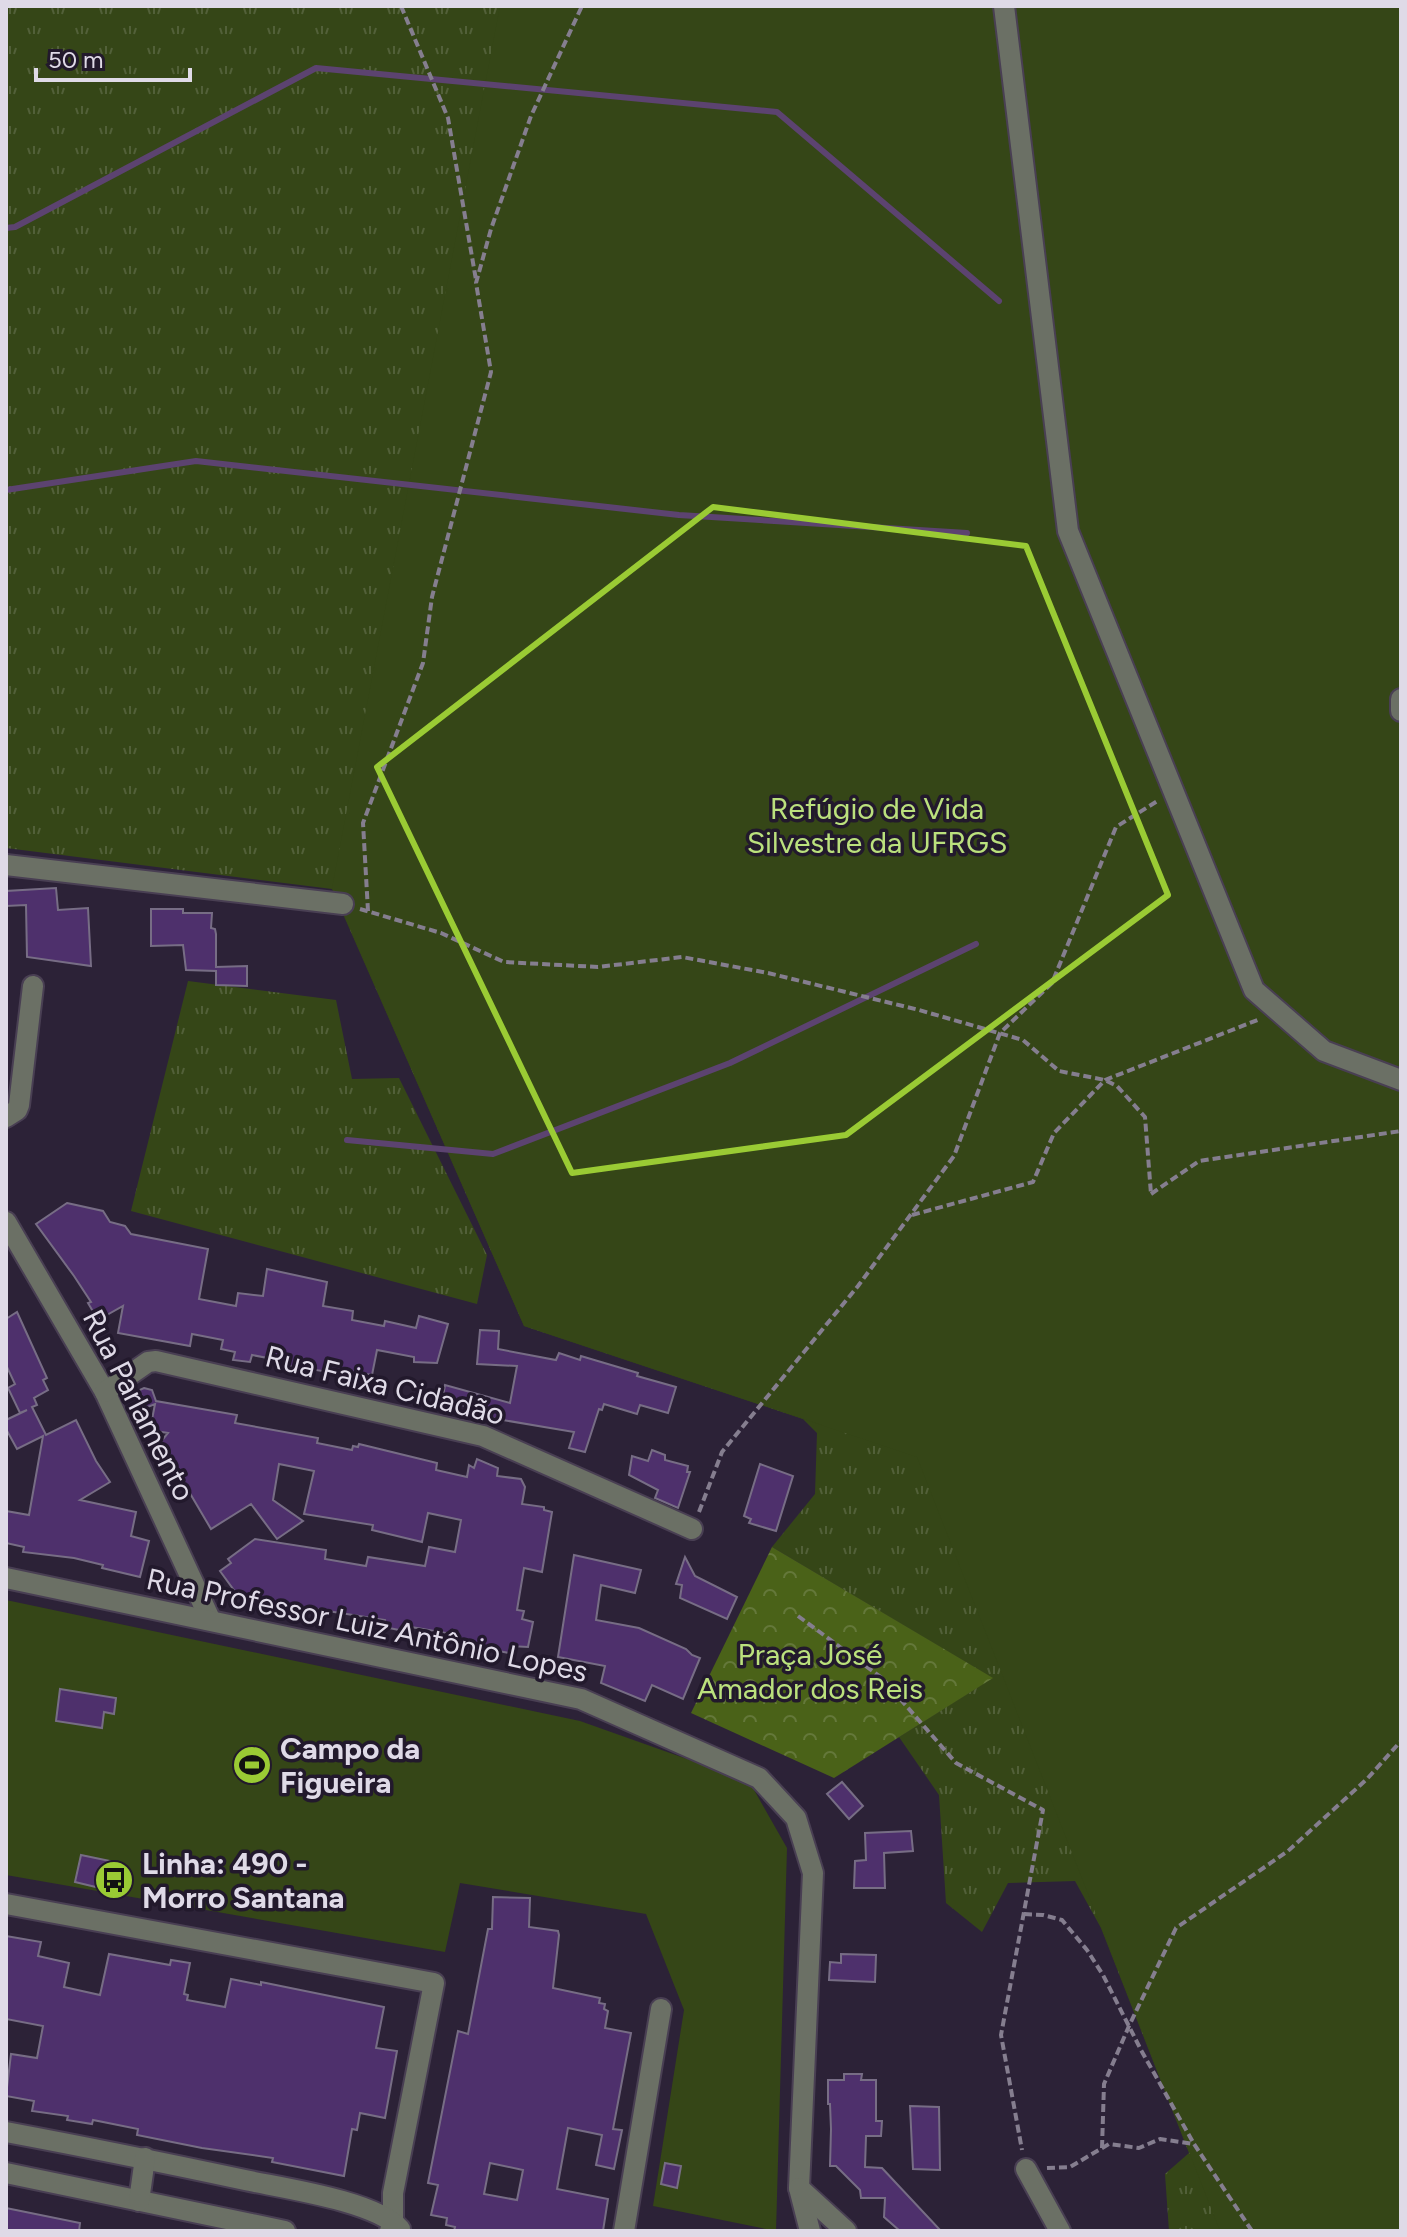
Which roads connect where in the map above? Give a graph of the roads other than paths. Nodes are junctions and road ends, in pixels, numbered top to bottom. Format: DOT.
graph roads {
  1 [pos="1004,6"];
  2 [pos="1401,699"];
  3 [pos="1401,711"];
  4 [pos="6,865"];
  5 [pos="343,904"];
  6 [pos="33,986"];
  7 [pos="1401,1080"];
  8 [pos="6,1117"];
  9 [pos="6,1222"];
  10 [pos="105,1392"];
  11 [pos="692,1529"];
  12 [pos="6,1578"];
  13 [pos="210,1619"];
  14 [pos="6,1904"];
  15 [pos="661,2009"];
  16 [pos="6,2132"];
  17 [pos="145,2158"];
  18 [pos="1026,2169"];
  19 [pos="6,2173"];
  20 [pos="799,2188"];
  21 [pos="393,2193"];
  22 [pos="139,2201"];
  23 [pos="371,2212"];
  24 [pos="395,2228"];
  25 [pos="285,2231"];
  26 [pos="362,2231"];
  27 [pos="624,2231"];
  28 [pos="810,2231"];
  29 [pos="846,2231"];
  30 [pos="1060,2231"];
  1 -- 7 [label="street"];
  2 -- 3 [label="street"];
  4 -- 5 [label="street"];
  6 -- 8 [label="street"];
  9 -- 10 [label="street, Rua Parlamento"];
  10 -- 11 [label="street, Rua Faixa Cidadão"];
  10 -- 13 [label="street, Rua Parlamento"];
  12 -- 13 [label="street, Rua Professor Luiz Antônio Lopes"];
  13 -- 20 [label="street, Rua Professor Luiz Antônio Lopes"];
  14 -- 21 [label="street"];
  15 -- 27 [label="street"];
  16 -- 17 [label="street"];
  17 -- 22 [label="street"];
  17 -- 23 [label="street"];
  18 -- 30 [label="street"];
  19 -- 22 [label="street"];
  20 -- 28 [label="street, Rua Professor Luiz Antônio Lopes"];
  20 -- 29 [label="street"];
  21 -- 23 [label="street"];
  21 -- 24 [label="street"];
  22 -- 25 [label="street"];
  23 -- 24 [label="street"];
  23 -- 26 [label="street"];
}
